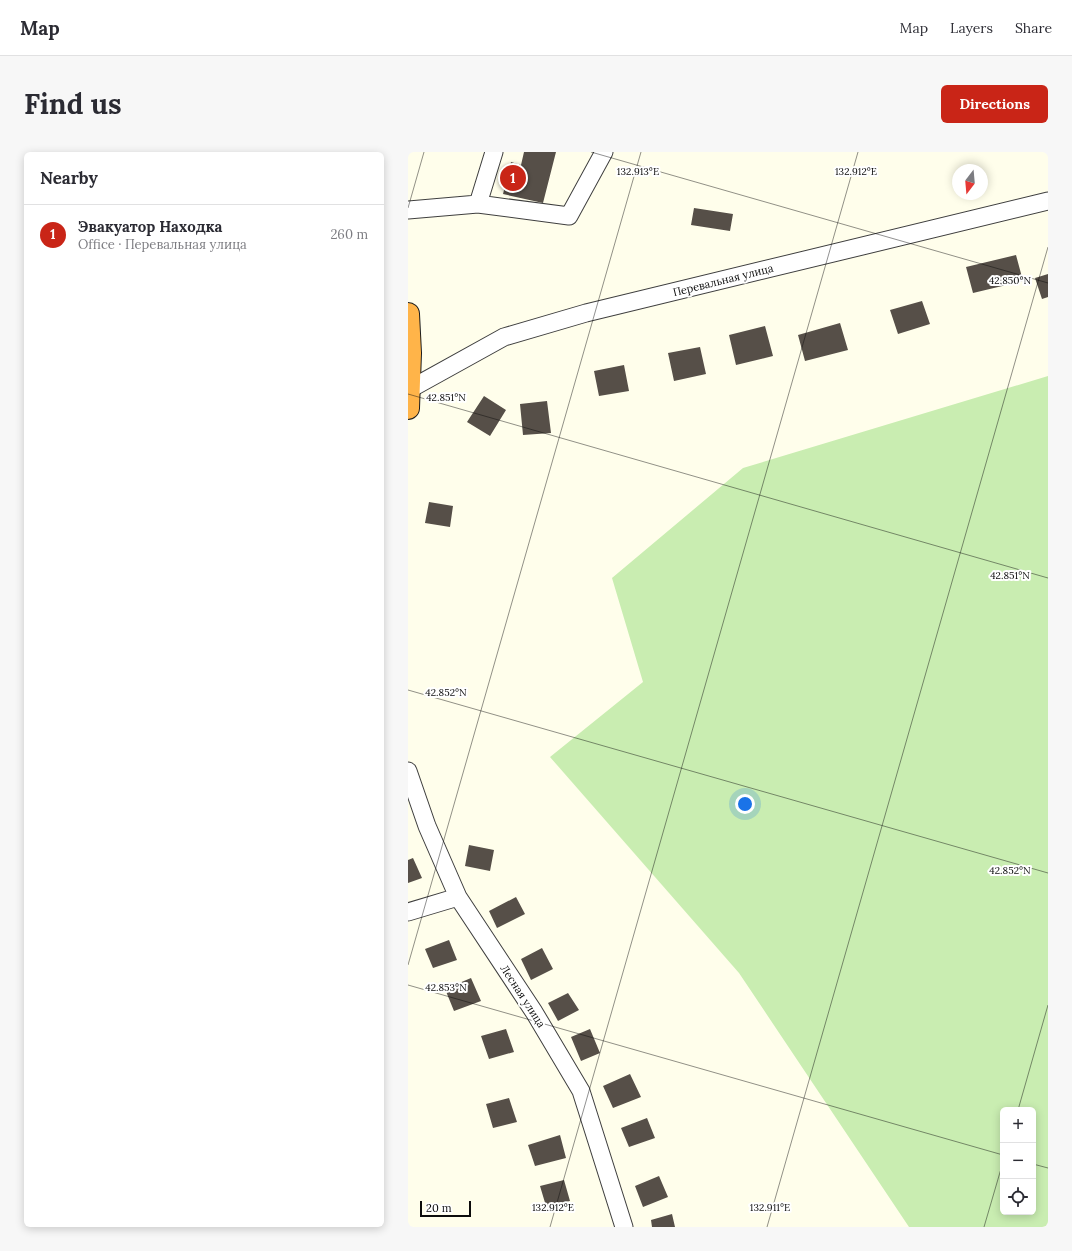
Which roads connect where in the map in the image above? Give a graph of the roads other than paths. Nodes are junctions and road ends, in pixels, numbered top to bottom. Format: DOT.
graph roads {
  1 [pos="494,152"];
  2 [pos="604,152"];
  3 [pos="1048,201"];
  4 [pos="478,204"];
  5 [pos="408,210"];
  6 [pos="408,314"];
  7 [pos="409,398"];
  8 [pos="408,771"];
  9 [pos="458,897"];
  10 [pos="408,912"];
  11 [pos="624,1227"];
  1 -- 4 [label="street"];
  2 -- 4 [label="street"];
  3 -- 7 [label="street, Перевальная улица"];
  4 -- 5 [label="street"];
  6 -- 7 [label="highway, Перевальная улица"];
  8 -- 9 [label="street, Лесная улица"];
  9 -- 10 [label="street"];
  9 -- 11 [label="street, Лесная улица"];
}
